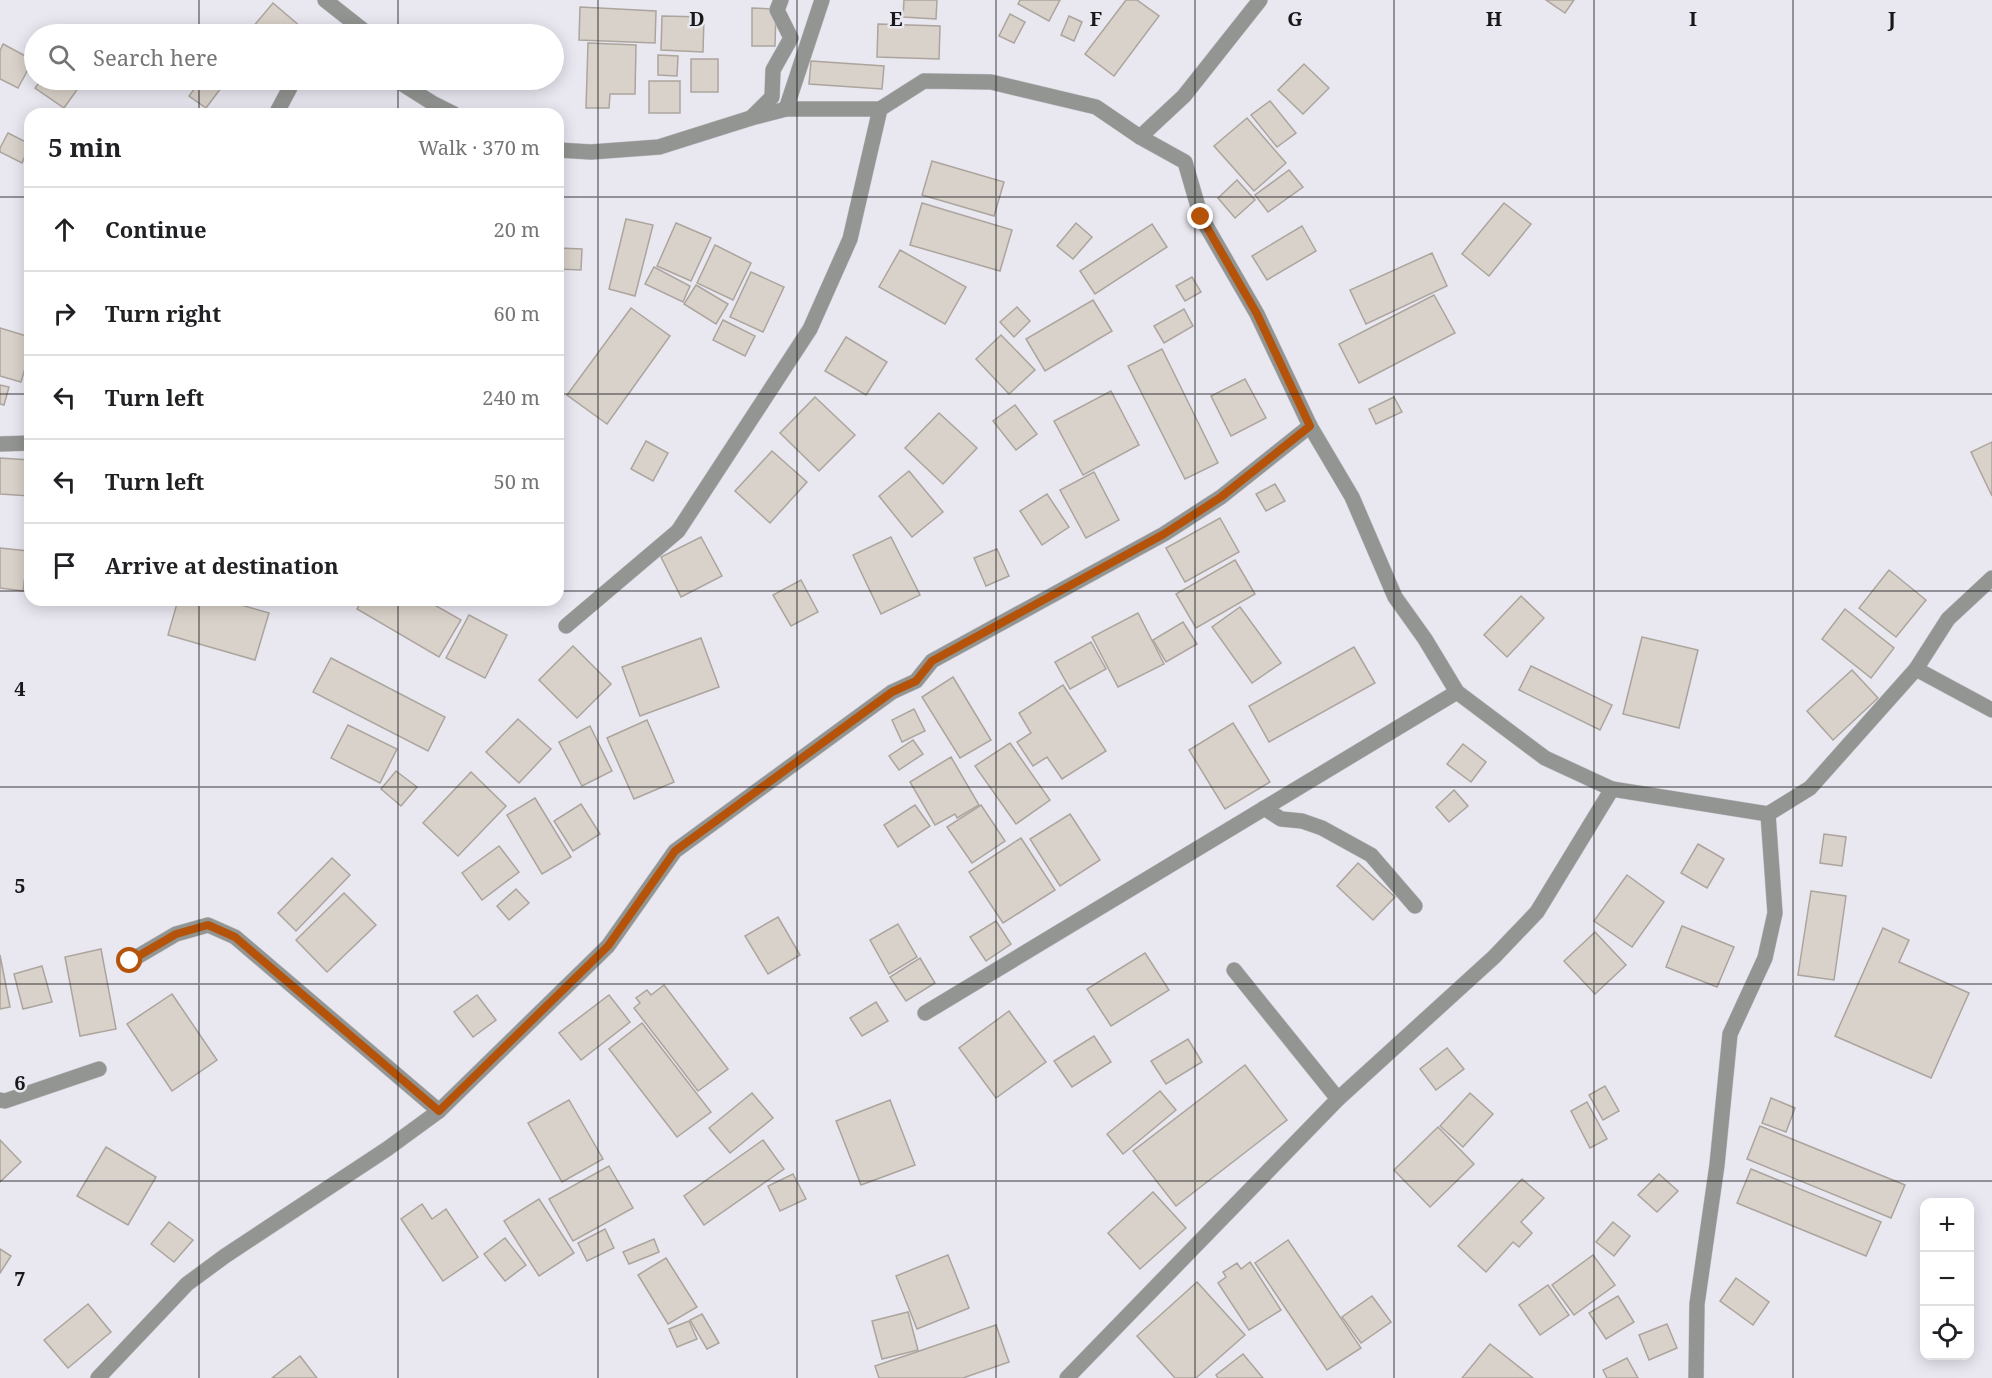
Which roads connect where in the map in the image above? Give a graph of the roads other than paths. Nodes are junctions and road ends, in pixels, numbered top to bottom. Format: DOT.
graph roads {
  1 [pos="325,0"];
  2 [pos="781,0"];
  3 [pos="822,0"];
  4 [pos="1260,0"];
  5 [pos="353,24"];
  6 [pos="289,90"];
  7 [pos="412,90"];
  8 [pos="279,108"];
  9 [pos="442,108"];
  10 [pos="786,110"];
  11 [pos="880,110"];
  12 [pos="751,118"];
  13 [pos="1140,137"];
  14 [pos="564,150"];
  15 [pos="1310,426"];
  16 [pos="24,443"];
  17 [pos="0,444"];
  18 [pos="1992,578"];
  19 [pos="566,626"];
  20 [pos="1916,669"];
  21 [pos="1457,692"];
  22 [pos="1992,710"];
  23 [pos="1611,789"];
  24 [pos="1264,808"];
  25 [pos="1768,814"];
  26 [pos="1415,906"];
  27 [pos="130,961"];
  28 [pos="1234,970"];
  29 [pos="925,1013"];
  30 [pos="99,1069"];
  31 [pos="1338,1099"];
  32 [pos="0,1101"];
  33 [pos="439,1111"];
  34 [pos="98,1378"];
  35 [pos="1067,1378"];
  36 [pos="1696,1378"];
  1 -- 5 [label="street"];
  2 -- 12 [label="street"];
  3 -- 10 [label="street"];
  4 -- 13 [label="street"];
  6 -- 8 [label="street"];
  7 -- 9 [label="street"];
  10 -- 11 [label="street"];
  10 -- 12 [label="street"];
  11 -- 13 [label="street"];
  11 -- 19 [label="street"];
  12 -- 14 [label="street"];
  13 -- 15 [label="street"];
  15 -- 21 [label="street"];
  15 -- 33 [label="street"];
  16 -- 17 [label="street"];
  18 -- 20 [label="street"];
  20 -- 22 [label="street"];
  20 -- 25 [label="street"];
  21 -- 23 [label="street"];
  21 -- 24 [label="street"];
  23 -- 25 [label="street"];
  23 -- 31 [label="street"];
  24 -- 26 [label="street"];
  24 -- 29 [label="street"];
  25 -- 36 [label="street"];
  27 -- 33 [label="street"];
  28 -- 31 [label="street"];
  30 -- 32 [label="street"];
  31 -- 35 [label="street"];
  33 -- 34 [label="street"];
}
